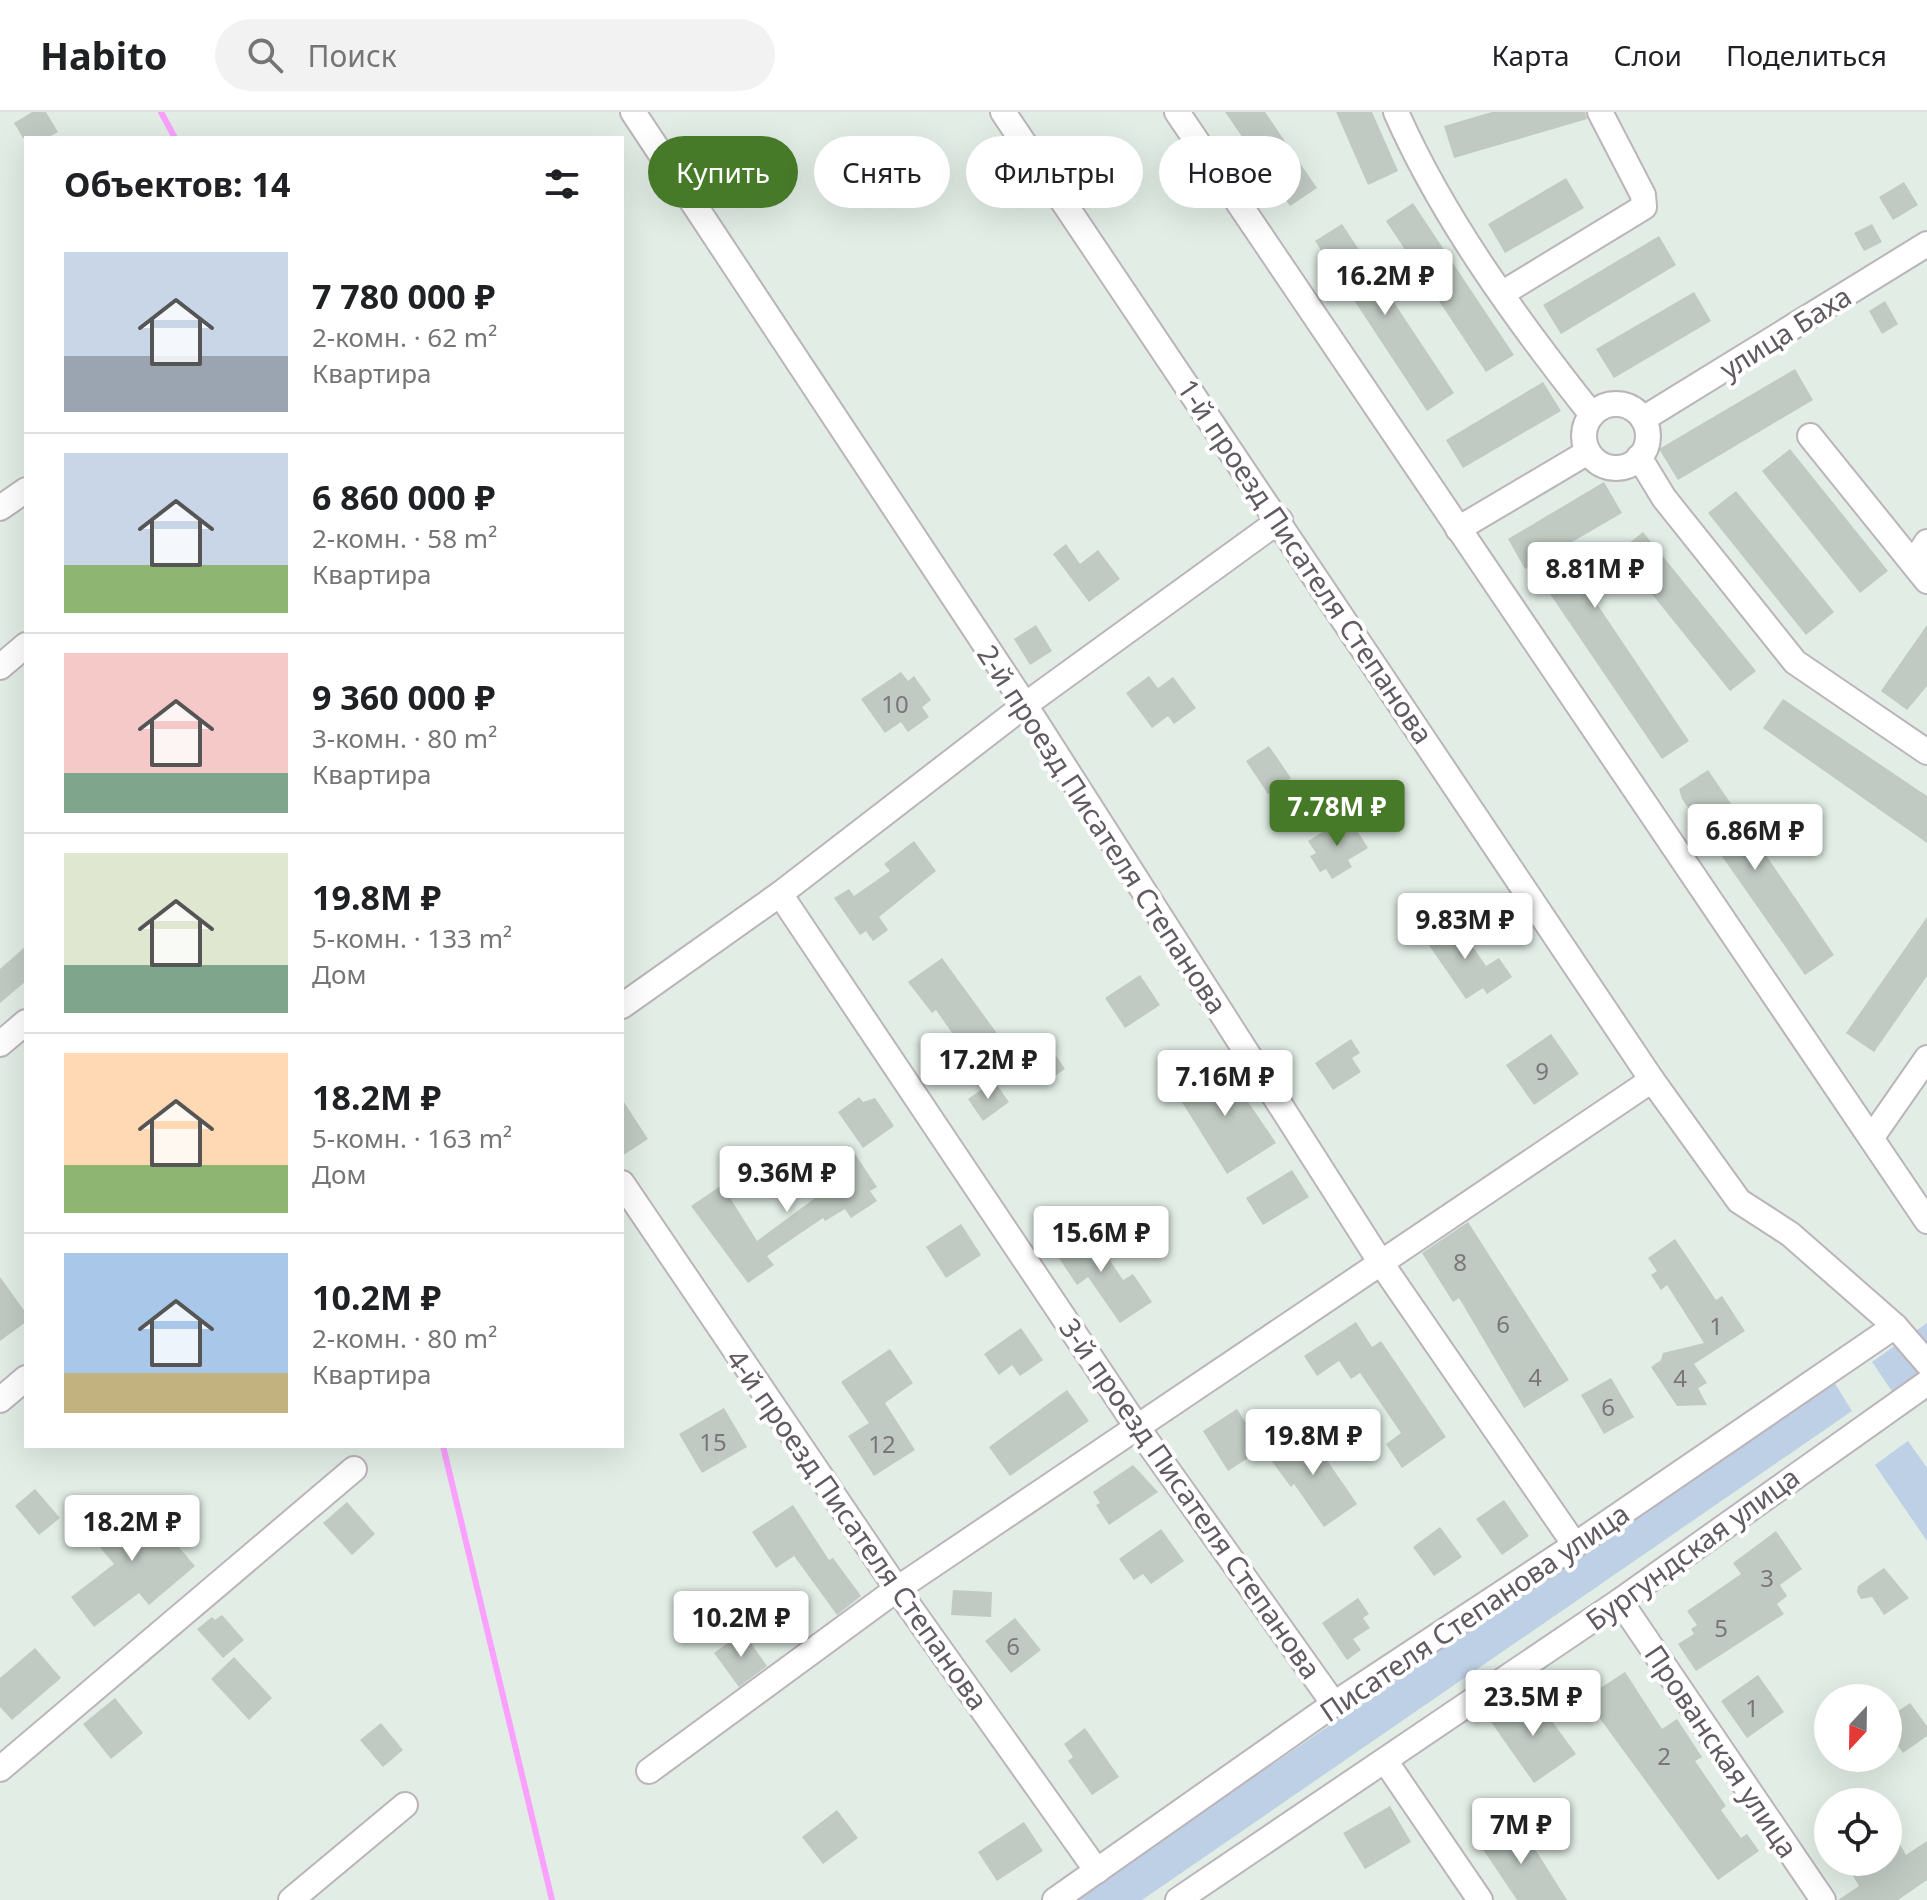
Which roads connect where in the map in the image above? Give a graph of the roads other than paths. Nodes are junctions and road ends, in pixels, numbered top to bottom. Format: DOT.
graph roads {
  1 [pos="633,112"];
  2 [pos="1003,112"];
  3 [pos="1177,112"];
  4 [pos="1396,112"];
  5 [pos="1600,112"];
  6 [pos="1927,244"];
  7 [pos="1503,293"];
  8 [pos="1592,415"];
  9 [pos="1643,419"];
  10 [pos="1810,436"];
  11 [pos="1588,452"];
  12 [pos="1639,457"];
  13 [pos="24,491"];
  14 [pos="0,508"];
  15 [pos="1280,520"];
  16 [pos="1458,529"];
  17 [pos="1927,542"];
  18 [pos="1920,572"];
  19 [pos="24,647"];
  20 [pos="0,667"];
  21 [pos="1025,705"];
  22 [pos="1927,752"];
  23 [pos="780,894"];
  24 [pos="624,1005"];
  25 [pos="24,1024"];
  26 [pos="0,1044"];
  27 [pos="1927,1058"];
  28 [pos="1652,1080"];
  29 [pos="1872,1137"];
  30 [pos="624,1186"];
  31 [pos="1927,1221"];
  32 [pos="1381,1263"];
  33 [pos="1895,1326"];
  34 [pos="1927,1363"];
  35 [pos="24,1380"];
  36 [pos="1927,1383"];
  37 [pos="0,1400"];
  38 [pos="1137,1427"];
  39 [pos="354,1469"];
  40 [pos="1575,1545"];
  41 [pos="897,1589"];
  42 [pos="1620,1601"];
  43 [pos="1334,1704"];
  44 [pos="1386,1762"];
  45 [pos="0,1769"];
  46 [pos="649,1771"];
  47 [pos="405,1805"];
  48 [pos="1097,1871"];
  49 [pos="291,1900"];
  50 [pos="1055,1900"];
  51 [pos="1178,1900"];
  52 [pos="1480,1900"];
  53 [pos="1823,1900"];
  1 -- 21 [label="street, 2-й проезд Писателя Степанова"];
  2 -- 15 [label="street, 1-й проезд Писателя Степанова"];
  3 -- 16 [label="street"];
  4 -- 7 [label="street"];
  5 -- 7 [label="street"];
  6 -- 9 [label="street, улица Баха"];
  7 -- 8 [label="street"];
  8 -- 9 [label="street"];
  8 -- 11 [label="street"];
  9 -- 12 [label="street"];
  10 -- 18 [label="street"];
  11 -- 12 [label="street"];
  11 -- 16 [label="street"];
  12 -- 22 [label="street"];
  13 -- 14 [label="street"];
  15 -- 21 [label="street"];
  15 -- 28 [label="street, 1-й проезд Писателя Степанова"];
  16 -- 29 [label="street"];
  17 -- 18 [label="street"];
  19 -- 20 [label="street"];
  21 -- 23 [label="street"];
  21 -- 32 [label="street, 2-й проезд Писателя Степанова"];
  23 -- 24 [label="street"];
  23 -- 38 [label="street, 3-й проезд Писателя Степанова"];
  25 -- 26 [label="street"];
  27 -- 29 [label="street"];
  28 -- 32 [label="street"];
  28 -- 33 [label="street, 1-й проезд Писателя Степанова"];
  29 -- 31 [label="street"];
  30 -- 41 [label="street, 4-й проезд Писателя Степанова"];
  32 -- 38 [label="street"];
  32 -- 40 [label="street, 2-й проезд Писателя Степанова"];
  33 -- 34 [label="street, 1-й проезд Писателя Степанова"];
  33 -- 40 [label="street, Писателя Степанова улица"];
  35 -- 37 [label="street"];
  36 -- 42 [label="street, Бургундская улица"];
  38 -- 41 [label="street"];
  38 -- 43 [label="street, 3-й проезд Писателя Степанова"];
  39 -- 45 [label="street"];
  40 -- 43 [label="street, Писателя Степанова улица"];
  41 -- 46 [label="street"];
  41 -- 48 [label="street, 4-й проезд Писателя Степанова"];
  42 -- 44 [label="street, Бургундская улица"];
  42 -- 53 [label="street, Прованская улица"];
  43 -- 48 [label="street, Писателя Степанова улица"];
  44 -- 51 [label="street, Бургундская улица"];
  44 -- 52 [label="street"];
  47 -- 49 [label="street"];
  48 -- 50 [label="street, Писателя Степанова улица"];
}
